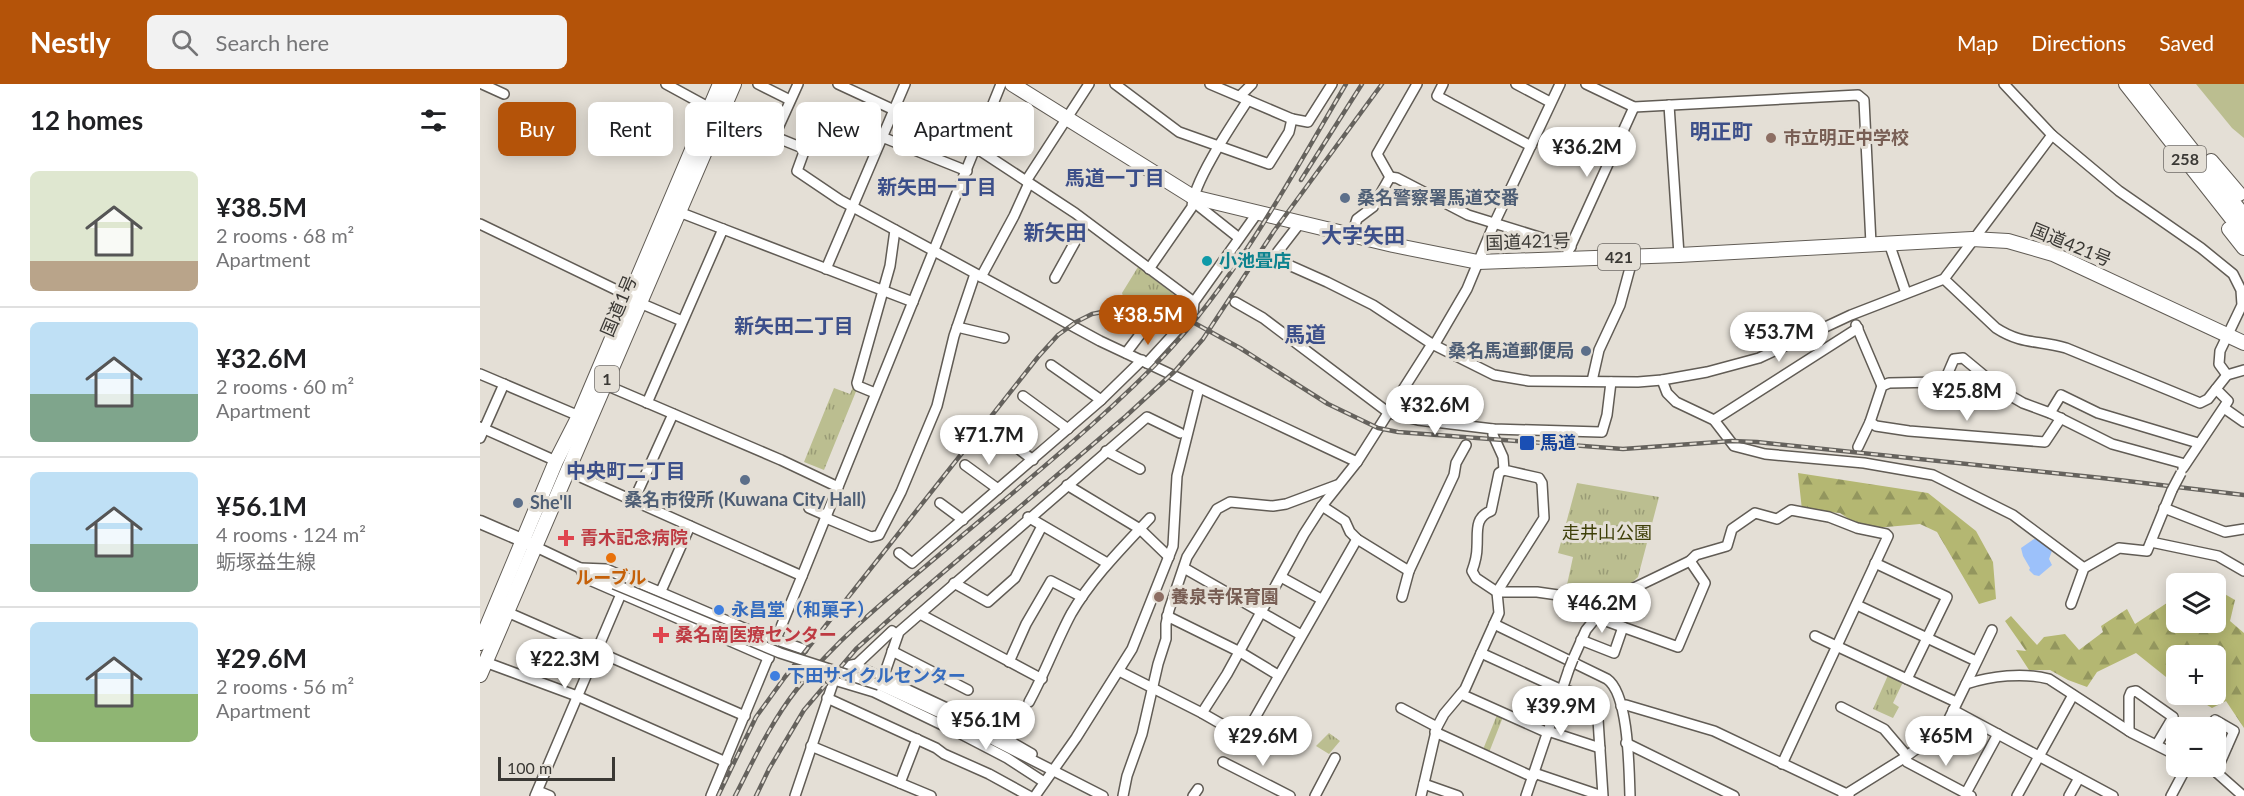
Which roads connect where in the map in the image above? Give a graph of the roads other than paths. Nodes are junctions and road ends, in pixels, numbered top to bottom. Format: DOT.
graph roads {
  1 [pos="482,84"];
  2 [pos="666,84"];
  3 [pos="720,84"];
  4 [pos="734,84"];
  5 [pos="758,84"];
  6 [pos="798,84"];
  7 [pos="838,84"];
  8 [pos="906,84"];
  9 [pos="1001,84"];
  10 [pos="1012,84"];
  11 [pos="1089,84"];
  12 [pos="1115,84"];
  13 [pos="1210,84"];
  14 [pos="1252,84"];
  15 [pos="1332,84"];
  16 [pos="1417,84"];
  17 [pos="1443,84"];
  18 [pos="1516,84"];
  19 [pos="1560,84"];
  20 [pos="1586,84"];
  21 [pos="2004,84"];
  22 [pos="2126,84"];
  23 [pos="2140,84"];
  24 [pos="504,94"];
  25 [pos="1244,98"];
  26 [pos="790,100"];
  27 [pos="699,102"];
  28 [pos="717,102"];
  29 [pos="721,102"];
  30 [pos="898,102"];
  31 [pos="994,102"];
  32 [pos="1550,102"];
  33 [pos="1669,105"];
  34 [pos="1635,107"];
  35 [pos="893,110"];
  36 [pos="893,112"];
  37 [pos="2149,113"];
  38 [pos="784,114"];
  39 [pos="1065,118"];
  40 [pos="1292,119"];
  41 [pos="2052,135"];
  42 [pos="882,137"];
  43 [pos="784,141"];
  44 [pos="2188,143"];
  45 [pos="1531,146"];
  46 [pos="1219,147"];
  47 [pos="696,156"];
  48 [pos="699,156"];
  49 [pos="973,156"];
  50 [pos="988,156"];
  51 [pos="967,171"];
  52 [pos="1390,177"];
  53 [pos="1028,182"];
  54 [pos="1195,197"];
  55 [pos="2244,201"];
  56 [pos="852,207"];
  57 [pos="679,212"];
  58 [pos="1258,212"];
  59 [pos="2244,216"];
  60 [pos="1086,222"];
  61 [pos="1300,222"];
  62 [pos="480,224"];
  63 [pos="1494,224"];
  64 [pos="723,229"];
  65 [pos="895,230"];
  66 [pos="1352,234"];
  67 [pos="2244,234"];
  68 [pos="1239,237"];
  69 [pos="1972,239"];
  70 [pos="1889,243"];
  71 [pos="1872,244"];
  72 [pos="2244,248"];
  73 [pos="934,252"];
  74 [pos="1568,253"];
  75 [pos="1679,255"];
  76 [pos="1632,257"];
  77 [pos="1478,262"];
  78 [pos="826,269"];
  79 [pos="1149,269"];
  80 [pos="978,276"];
  81 [pos="1055,278"];
  82 [pos="1944,279"];
  83 [pos="882,292"];
  84 [pos="1906,293"];
  85 [pos="634,300"];
  86 [pos="913,302"];
  87 [pos="1194,302"];
  88 [pos="1235,302"];
  89 [pos="1851,315"];
  90 [pos="682,321"];
  91 [pos="1148,324"];
  92 [pos="957,327"];
  93 [pos="1858,328"];
  94 [pos="2227,335"];
  95 [pos="1004,338"];
  96 [pos="2244,343"];
  97 [pos="1432,344"];
  98 [pos="1126,353"];
  99 [pos="1144,361"];
  100 [pos="1051,365"];
  101 [pos="2244,370"];
  102 [pos="480,374"];
  103 [pos="2227,375"];
  104 [pos="1662,380"];
  105 [pos="1592,381"];
  106 [pos="599,382"];
  107 [pos="1611,382"];
  108 [pos="504,384"];
  109 [pos="1882,386"];
  110 [pos="1199,388"];
  111 [pos="2216,389"];
  112 [pos="876,393"];
  113 [pos="1023,396"];
  114 [pos="1101,400"];
  115 [pos="647,403"];
  116 [pos="2224,408"];
  117 [pos="1389,413"];
  118 [pos="2050,413"];
  119 [pos="673,414"];
  120 [pos="579,416"];
  121 [pos="2061,418"];
  122 [pos="1714,420"];
  123 [pos="1870,422"];
  124 [pos="2244,422"];
  125 [pos="1068,429"];
  126 [pos="1493,429"];
  127 [pos="994,430"];
  128 [pos="481,431"];
  129 [pos="1180,433"];
  130 [pos="2198,443"];
  131 [pos="1466,445"];
  132 [pos="1858,447"];
  133 [pos="1106,451"];
  134 [pos="556,460"];
  135 [pos="1033,460"];
  136 [pos="1357,462"];
  137 [pos="965,465"];
  138 [pos="2183,468"];
  139 [pos="1140,469"];
  140 [pos="1504,470"];
  141 [pos="567,471"];
  142 [pos="1340,484"];
  143 [pos="1067,485"];
  144 [pos="838,487"];
  145 [pos="998,489"];
  146 [pos="634,500"];
  147 [pos="940,503"];
  148 [pos="1322,506"];
  149 [pos="809,508"];
  150 [pos="2164,508"];
  151 [pos="826,517"];
  152 [pos="1028,517"];
  153 [pos="1150,518"];
  154 [pos="963,520"];
  155 [pos="480,522"];
  156 [pos="690,526"];
  157 [pos="1042,526"];
  158 [pos="1140,529"];
  159 [pos="2244,529"];
  160 [pos="1357,539"];
  161 [pos="523,540"];
  162 [pos="2151,542"];
  163 [pos="536,547"];
  164 [pos="899,553"];
  165 [pos="1169,557"];
  166 [pos="1690,561"];
  167 [pos="1107,563"];
  168 [pos="1875,563"];
  169 [pos="580,568"];
  170 [pos="1184,568"];
  171 [pos="2084,568"];
  172 [pos="1409,571"];
  173 [pos="2244,571"];
  174 [pos="802,576"];
  175 [pos="1281,577"];
  176 [pos="954,583"];
  177 [pos="661,591"];
  178 [pos="1497,592"];
  179 [pos="621,594"];
  180 [pos="1082,597"];
  181 [pos="1402,597"];
  182 [pos="1321,599"];
  183 [pos="2071,604"];
  184 [pos="1857,605"];
  185 [pos="507,612"];
  186 [pos="1262,612"];
  187 [pos="920,614"];
  188 [pos="1167,616"];
  189 [pos="1595,616"];
  190 [pos="1494,624"];
  191 [pos="1623,627"];
  192 [pos="1992,630"];
  193 [pos="482,634"];
  194 [pos="1301,634"];
  195 [pos="897,635"];
  196 [pos="1815,636"];
  197 [pos="1927,638"];
  198 [pos="777,640"];
  199 [pos="1581,640"];
  200 [pos="1837,646"];
  201 [pos="803,648"];
  202 [pos="596,651"];
  203 [pos="892,651"];
  204 [pos="1240,652"];
  205 [pos="1481,653"];
  206 [pos="769,658"];
  207 [pos="1976,661"];
  208 [pos="1009,662"];
  209 [pos="857,663"];
  210 [pos="483,668"];
  211 [pos="1119,671"];
  212 [pos="1278,675"];
  213 [pos="1042,679"];
  214 [pos="1907,679"];
  215 [pos="834,680"];
  216 [pos="881,681"];
  217 [pos="1966,684"];
  218 [pos="1152,688"];
  219 [pos="1563,689"];
  220 [pos="968,690"];
  221 [pos="1461,694"];
  222 [pos="2073,695"];
  223 [pos="577,696"];
  224 [pos="827,698"];
  225 [pos="1029,702"];
  226 [pos="1621,706"];
  227 [pos="1955,706"];
  228 [pos="1841,707"];
  229 [pos="1401,708"];
  230 [pos="1202,713"];
  231 [pos="745,716"];
  232 [pos="2226,726"];
  233 [pos="1436,730"];
  234 [pos="2128,731"];
  235 [pos="1548,732"];
  236 [pos="1998,734"];
  237 [pos="917,739"];
  238 [pos="1626,743"];
  239 [pos="2157,744"];
  240 [pos="811,746"];
  241 [pos="2228,746"];
  242 [pos="1600,748"];
  243 [pos="2166,749"];
  244 [pos="2226,750"];
  245 [pos="1906,757"];
  246 [pos="2039,757"];
  247 [pos="1335,758"];
  248 [pos="726,762"];
  249 [pos="1223,762"];
  250 [pos="1782,764"];
  251 [pos="1054,769"];
  252 [pos="1533,775"];
  253 [pos="2181,777"];
  254 [pos="2222,777"];
  255 [pos="2079,778"];
  256 [pos="1044,782"];
  257 [pos="900,783"];
  258 [pos="1424,784"];
  259 [pos="537,793"];
  260 [pos="797,795"];
  261 [pos="1633,795"];
  262 [pos="1847,795"];
  263 [pos="1968,795"];
  264 [pos="550,796"];
  265 [pos="711,796"];
  266 [pos="931,796"];
  267 [pos="1029,796"];
  268 [pos="1035,796"];
  269 [pos="1103,796"];
  270 [pos="1123,796"];
  271 [pos="1290,796"];
  272 [pos="1315,796"];
  273 [pos="1421,796"];
  274 [pos="1458,796"];
  275 [pos="1526,796"];
  276 [pos="1602,796"];
  277 [pos="1734,796"];
  278 [pos="2017,796"];
  279 [pos="2070,796"];
  280 [pos="2113,796"];
  281 [pos="2171,796"];
  282 [pos="2243,796"];
  1 -- 24 [label="street"];
  2 -- 27 [label="street"];
  3 -- 28 [label="highway, 国道1号 / 1"];
  4 -- 29 [label="highway, 国道1号 / 1"];
  5 -- 26 [label="street"];
  6 -- 26 [label="street"];
  7 -- 35 [label="street"];
  8 -- 30 [label="street"];
  9 -- 31 [label="street"];
  10 -- 39 [label="highway, 国道421号 / 421"];
  11 -- 39 [label="street"];
  12 -- 46 [label="street"];
  13 -- 25 [label="street"];
  14 -- 25 [label="street"];
  15 -- 40 [label="street"];
  16 -- 52 [label="street"];
  17 -- 45 [label="street"];
  18 -- 32 [label="street"];
  19 -- 32 [label="street"];
  20 -- 34 [label="street"];
  21 -- 41 [label="street"];
  22 -- 37 [label="highway, 258"];
  23 -- 44 [label="highway, 258"];
  25 -- 40 [label="street"];
  25 -- 46 [label="street"];
  26 -- 38 [label="street"];
  32 -- 45 [label="street"];
  33 -- 34 [label="street"];
  33 -- 71 [label="street"];
  33 -- 75 [label="street"];
  34 -- 74 [label="street"];
  36 -- 42 [label="street"];
  37 -- 67 [label="highway, 258"];
  37 -- 72 [label="highway"];
  39 -- 53 [label="street"];
  39 -- 54 [label="highway, 国道421号 / 421"];
  40 -- 46 [label="street"];
  41 -- 69 [label="street"];
  41 -- 94 [label="street"];
  42 -- 51 [label="street"];
  42 -- 56 [label="street"];
  43 -- 56 [label="street"];
  44 -- 55 [label="highway"];
  44 -- 59 [label="highway, 258"];
  45 -- 63 [label="street"];
  46 -- 54 [label="street"];
  47 -- 85 [label="highway, 国道1号 / 1"];
  48 -- 57 [label="highway, 国道1号 / 1"];
  49 -- 51 [label="street"];
  50 -- 53 [label="street"];
  51 -- 73 [label="street"];
  52 -- 63 [label="street"];
  52 -- 66 [label="street"];
  53 -- 60 [label="street"];
  53 -- 80 [label="street"];
  54 -- 58 [label="highway, 国道421号 / 421"];
  54 -- 68 [label="street"];
  54 -- 79 [label="street"];
  56 -- 65 [label="street"];
  56 -- 78 [label="street"];
  57 -- 64 [label="street"];
  57 -- 85 [label="highway, 国道1号 / 1"];
  58 -- 61 [label="highway, 国道421号 / 421"];
  58 -- 68 [label="street"];
  60 -- 79 [label="street"];
  60 -- 81 [label="street"];
  61 -- 66 [label="highway, 国道421号 / 421"];
  61 -- 97 [label="street"];
  62 -- 85 [label="street"];
  63 -- 74 [label="street"];
  63 -- 77 [label="street"];
  64 -- 78 [label="street"];
  64 -- 90 [label="street"];
  65 -- 73 [label="street"];
  65 -- 83 [label="street"];
  66 -- 77 [label="highway, 国道421号 / 421"];
  68 -- 87 [label="street"];
  69 -- 70 [label="highway, 国道421号 / 421"];
  69 -- 82 [label="street"];
  69 -- 94 [label="highway, 国道421号 / 421"];
  70 -- 71 [label="highway, 国道421号 / 421"];
  70 -- 84 [label="street"];
  71 -- 75 [label="highway, 国道421号 / 421"];
  73 -- 80 [label="street"];
  73 -- 86 [label="street"];
  74 -- 76 [label="highway, 国道421号 / 421"];
  74 -- 77 [label="highway, 国道421号 / 421"];
  75 -- 76 [label="highway, 国道421号 / 421"];
  76 -- 105 [label="street"];
  77 -- 97 [label="street"];
  78 -- 83 [label="street"];
  79 -- 87 [label="street"];
  80 -- 92 [label="street"];
  80 -- 98 [label="street"];
  82 -- 84 [label="street"];
  82 -- 111 [label="street"];
  83 -- 86 [label="street"];
  83 -- 112 [label="street"];
  84 -- 89 [label="street"];
  85 -- 90 [label="street"];
  85 -- 106 [label="highway, 国道1号 / 1"];
  86 -- 112 [label="street"];
  87 -- 99 [label="street"];
  88 -- 117 [label="street"];
  89 -- 93 [label="street"];
  89 -- 104 [label="street"];
  90 -- 115 [label="street"];
  91 -- 98 [label="street"];
  92 -- 95 [label="street"];
  92 -- 151 [label="street"];
  93 -- 109 [label="street"];
  93 -- 122 [label="street"];
  94 -- 96 [label="highway, 国道421号 / 421"];
  94 -- 103 [label="street"];
  97 -- 105 [label="street"];
  97 -- 117 [label="street"];
  98 -- 99 [label="street"];
  99 -- 110 [label="street"];
  99 -- 114 [label="street"];
  100 -- 114 [label="street"];
  101 -- 103 [label="street"];
  102 -- 108 [label="street"];
  103 -- 111 [label="street"];
  104 -- 107 [label="street"];
  104 -- 122 [label="street"];
  105 -- 107 [label="street"];
  106 -- 115 [label="street"];
  106 -- 120 [label="highway, 国道1号 / 1"];
  106 -- 141 [label="highway, 国道1号 / 1"];
  107 -- 126 [label="street"];
  108 -- 120 [label="street"];
  108 -- 128 [label="street"];
  109 -- 118 [label="street"];
  109 -- 123 [label="street"];
  110 -- 136 [label="street"];
  110 -- 165 [label="street"];
  111 -- 116 [label="street"];
  112 -- 144 [label="street"];
  113 -- 125 [label="street"];
  114 -- 125 [label="street"];
  115 -- 119 [label="street"];
  116 -- 124 [label="street"];
  116 -- 130 [label="street"];
  117 -- 126 [label="street"];
  117 -- 136 [label="street"];
  118 -- 121 [label="street"];
  118 -- 130 [label="street"];
  119 -- 144 [label="street"];
  119 -- 146 [label="street"];
  120 -- 134 [label="highway, 国道1号 / 1"];
  121 -- 123 [label="street"];
  121 -- 138 [label="street"];
  122 -- 171 [label="street"];
  123 -- 132 [label="street"];
  125 -- 135 [label="street"];
  126 -- 140 [label="street"];
  127 -- 135 [label="street"];
  128 -- 134 [label="street"];
  129 -- 133 [label="street"];
  130 -- 138 [label="street"];
  131 -- 172 [label="street"];
  133 -- 139 [label="street"];
  133 -- 143 [label="street"];
  134 -- 161 [label="highway, 国道1号 / 1"];
  135 -- 145 [label="street"];
  136 -- 142 [label="street"];
  137 -- 145 [label="street"];
  138 -- 150 [label="street, bridge"];
  140 -- 178 [label="street"];
  140 -- 178 [label="street"];
  141 -- 146 [label="street"];
  141 -- 163 [label="highway, 国道1号 / 1"];
  142 -- 148 [label="street"];
  142 -- 170 [label="street"];
  143 -- 152 [label="street"];
  143 -- 158 [label="street"];
  144 -- 151 [label="street"];
  145 -- 154 [label="street"];
  146 -- 156 [label="street"];
  147 -- 154 [label="street"];
  148 -- 160 [label="street"];
  148 -- 175 [label="street"];
  149 -- 151 [label="street"];
  150 -- 159 [label="street"];
  150 -- 162 [label="street"];
  151 -- 174 [label="street"];
  152 -- 157 [label="street"];
  152 -- 176 [label="street"];
  153 -- 158 [label="street"];
  154 -- 164 [label="street"];
  155 -- 161 [label="main road"];
  156 -- 174 [label="street"];
  156 -- 177 [label="street"];
  157 -- 167 [label="street"];
  157 -- 176 [label="street"];
  158 -- 165 [label="street"];
  158 -- 167 [label="street"];
  160 -- 172 [label="street"];
  160 -- 182 [label="street"];
  161 -- 163 [label="main road"];
  161 -- 193 [label="highway, 国道1号 / 1"];
  162 -- 171 [label="street"];
  162 -- 173 [label="street"];
  163 -- 169 [label="street"];
  163 -- 185 [label="highway, 国道1号 / 1"];
  165 -- 211 [label="street"];
  166 -- 168 [label="street"];
  166 -- 189 [label="street"];
  166 -- 191 [label="street"];
  167 -- 180 [label="street"];
  168 -- 184 [label="street"];
  168 -- 197 [label="street"];
  169 -- 177 [label="street"];
  169 -- 179 [label="street"];
  169 -- 216 [label="street, bridge"];
  170 -- 186 [label="street"];
  170 -- 188 [label="street"];
  171 -- 183 [label="street"];
  172 -- 181 [label="street"];
  174 -- 198 [label="street"];
  175 -- 182 [label="street"];
  175 -- 186 [label="street"];
  176 -- 187 [label="street"];
  177 -- 198 [label="street"];
  178 -- 189 [label="street"];
  178 -- 190 [label="street"];
  179 -- 202 [label="street"];
  179 -- 206 [label="street"];
  180 -- 208 [label="street"];
  180 -- 213 [label="street"];
  182 -- 194 [label="street"];
  184 -- 197 [label="street"];
  184 -- 200 [label="street"];
  185 -- 202 [label="street"];
  185 -- 210 [label="highway, 国道1号 / 1"];
  186 -- 194 [label="street"];
  186 -- 204 [label="street"];
  187 -- 195 [label="street"];
  187 -- 208 [label="street"];
  188 -- 204 [label="street"];
  188 -- 218 [label="street"];
  189 -- 191 [label="street"];
  189 -- 199 [label="street"];
  190 -- 205 [label="street"];
  190 -- 226 [label="street"];
  191 -- 199 [label="street"];
  192 -- 207 [label="street"];
  194 -- 212 [label="street"];
  195 -- 203 [label="street"];
  195 -- 209 [label="street"];
  196 -- 200 [label="street"];
  197 -- 207 [label="street"];
  197 -- 214 [label="street"];
  198 -- 201 [label="street"];
  198 -- 206 [label="street"];
  199 -- 219 [label="street, bridge"];
  200 -- 214 [label="street"];
  200 -- 250 [label="street"];
  202 -- 223 [label="street"];
  202 -- 231 [label="street"];
  203 -- 216 [label="street"];
  203 -- 220 [label="street"];
  204 -- 212 [label="street"];
  204 -- 230 [label="street"];
  205 -- 219 [label="street"];
  205 -- 221 [label="street"];
  206 -- 231 [label="street"];
  207 -- 217 [label="street"];
  208 -- 213 [label="street"];
  209 -- 215 [label="street"];
  209 -- 216 [label="street"];
  210 -- 223 [label="street"];
  211 -- 218 [label="street"];
  211 -- 251 [label="street"];
  212 -- 230 [label="street"];
  213 -- 225 [label="street"];
  214 -- 227 [label="street"];
  215 -- 224 [label="street"];
  215 -- 256 [label="street"];
  216 -- 251 [label="street"];
  217 -- 222 [label="street"];
  217 -- 227 [label="street"];
  218 -- 230 [label="street"];
  218 -- 270 [label="street"];
  219 -- 235 [label="street"];
  219 -- 242 [label="street"];
  221 -- 233 [label="street"];
  221 -- 235 [label="street"];
  222 -- 234 [label="street"];
  222 -- 246 [label="street"];
  223 -- 248 [label="street"];
  223 -- 259 [label="street"];
  224 -- 237 [label="street"];
  224 -- 240 [label="street"];
  226 -- 238 [label="street"];
  226 -- 250 [label="street"];
  227 -- 236 [label="street"];
  227 -- 245 [label="street"];
  228 -- 245 [label="street"];
  229 -- 233 [label="street"];
  231 -- 248 [label="street"];
  232 -- 241 [label="street"];
  233 -- 252 [label="street"];
  233 -- 258 [label="street"];
  234 -- 239 [label="street"];
  234 -- 239 [label="street"];
  235 -- 242 [label="street"];
  235 -- 252 [label="street"];
  236 -- 246 [label="street"];
  236 -- 263 [label="street"];
  237 -- 257 [label="street"];
  237 -- 267 [label="street"];
  238 -- 261 [label="street"];
  238 -- 277 [label="street"];
  239 -- 243 [label="street"];
  240 -- 257 [label="street"];
  240 -- 260 [label="street"];
  241 -- 244 [label="street"];
  242 -- 276 [label="street"];
  245 -- 262 [label="street"];
  245 -- 263 [label="street"];
  246 -- 255 [label="street"];
  246 -- 278 [label="street"];
  247 -- 272 [label="street"];
  248 -- 265 [label="street"];
  249 -- 271 [label="street"];
  250 -- 262 [label="street"];
  251 -- 256 [label="street"];
  251 -- 269 [label="street"];
  252 -- 275 [label="street"];
  252 -- 276 [label="street"];
  253 -- 281 [label="street"];
  254 -- 282 [label="street"];
  255 -- 279 [label="street"];
  255 -- 280 [label="street"];
  256 -- 268 [label="street"];
  257 -- 266 [label="street"];
  258 -- 273 [label="street"];
  258 -- 274 [label="street"];
  259 -- 264 [label="street"];
}
